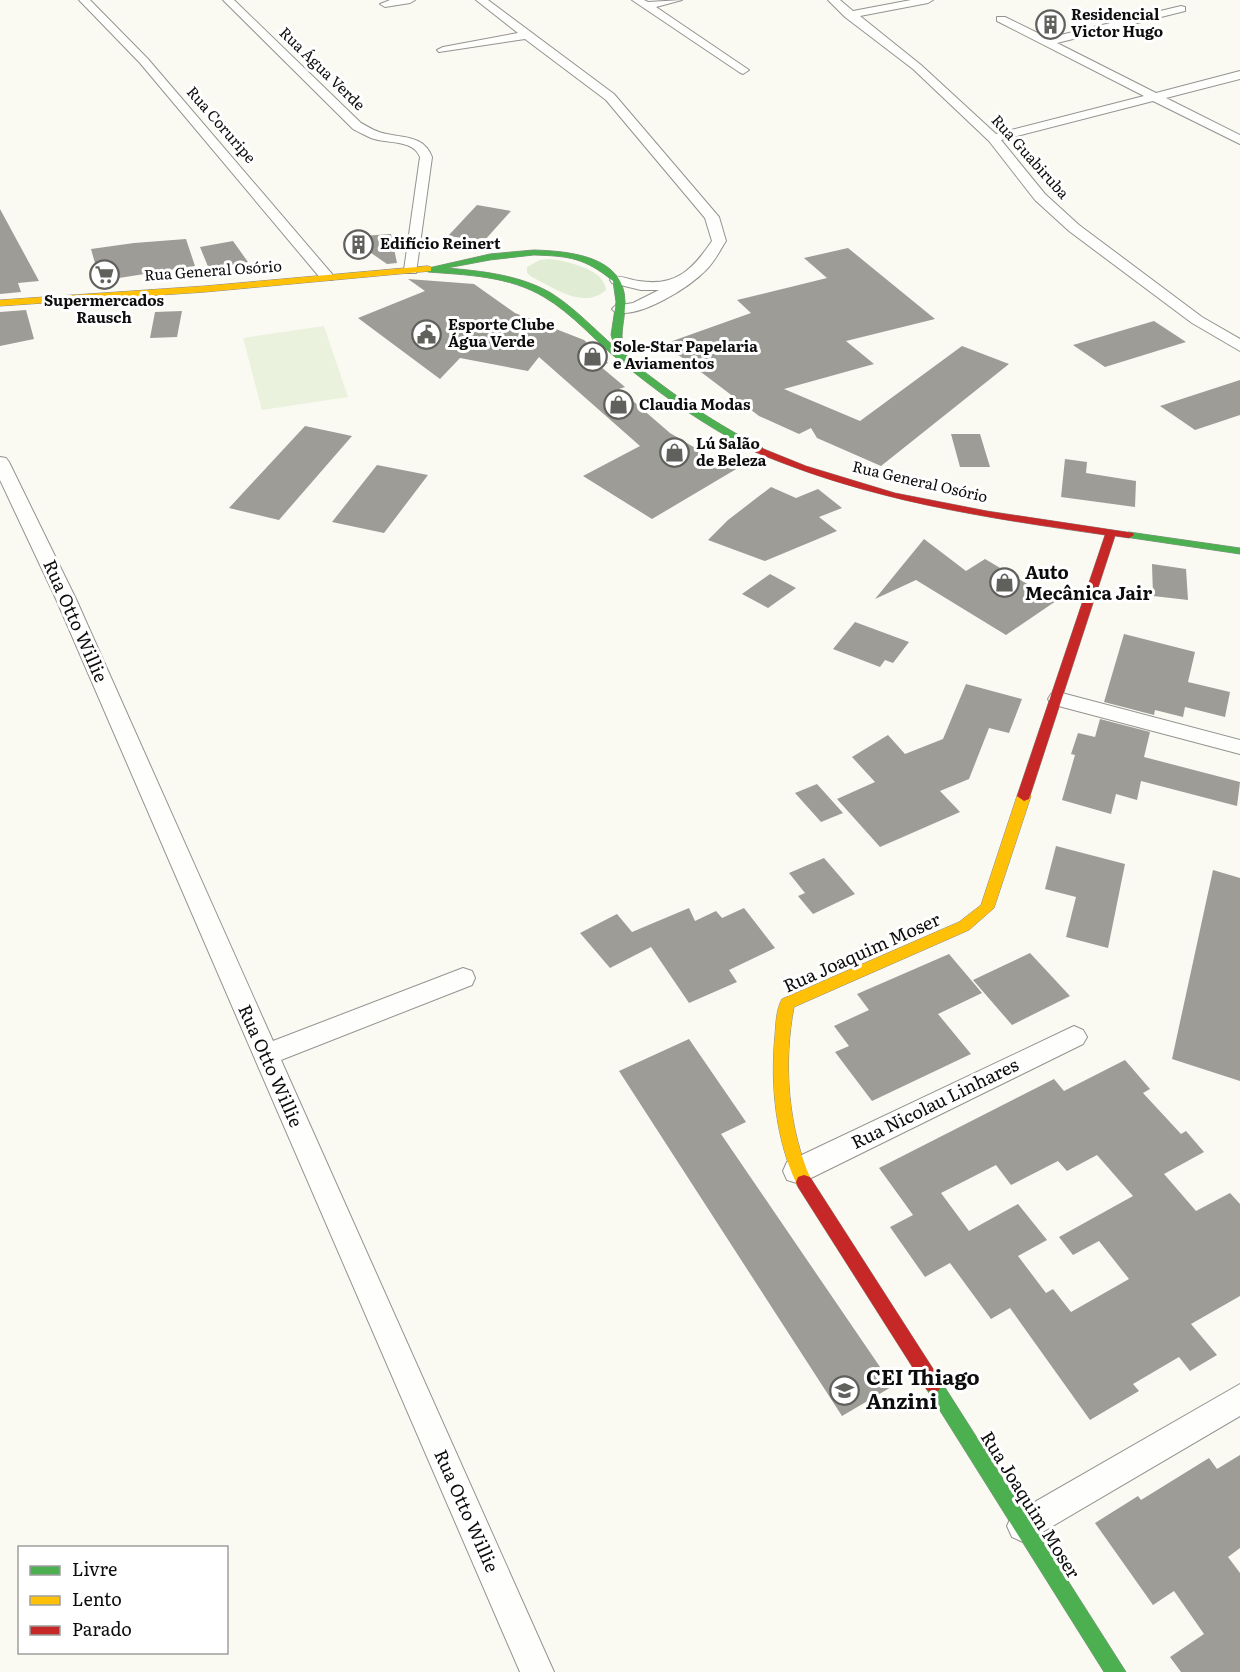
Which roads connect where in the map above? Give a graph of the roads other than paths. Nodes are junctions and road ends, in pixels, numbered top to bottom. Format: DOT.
graph roads {
  1 [pos="84,0"];
  2 [pos="228,0"];
  3 [pos="410,0"];
  4 [pos="481,0"];
  5 [pos="677,0"];
  6 [pos="833,0"];
  7 [pos="928,0"];
  8 [pos="642,3"];
  9 [pos="385,4"];
  10 [pos="1181,9"];
  11 [pos="849,15"];
  12 [pos="1001,19"];
  13 [pos="528,35"];
  14 [pos="1047,42"];
  15 [pos="443,50"];
  16 [pos="743,70"];
  17 [pos="1240,75"];
  18 [pos="1155,97"];
  19 [pos="993,138"];
  20 [pos="1240,140"];
  21 [pos="561,254"];
  22 [pos="428,269"];
  23 [pos="411,270"];
  24 [pos="327,277"];
  25 [pos="520,284"];
  26 [pos="675,286"];
  27 [pos="550,297"];
  28 [pos="615,299"];
  29 [pos="0,303"];
  30 [pos="584,307"];
  31 [pos="1240,346"];
  32 [pos="624,360"];
  33 [pos="0,462"];
  34 [pos="1111,533"];
  35 [pos="1240,551"];
  36 [pos="1058,699"];
  37 [pos="1240,747"];
  38 [pos="463,978"];
  39 [pos="1074,1037"];
  40 [pos="265,1055"];
  41 [pos="797,1171"];
  42 [pos="1240,1399"];
  43 [pos="1023,1526"];
  44 [pos="537,1672"];
  45 [pos="1116,1672"];
  1 -- 24 [label="street, Rua Coruripe"];
  2 -- 23 [label="street, Rua Água Verde"];
  3 -- 9 [label="street"];
  4 -- 13 [label="street"];
  5 -- 8 [label="street"];
  6 -- 11 [label="street, Rua Guabiruba"];
  7 -- 11 [label="street"];
  8 -- 16 [label="street"];
  10 -- 14 [label="street"];
  11 -- 19 [label="street, Rua Guabiruba"];
  12 -- 14 [label="street"];
  13 -- 15 [label="street"];
  13 -- 26 [label="street"];
  14 -- 18 [label="street"];
  17 -- 18 [label="street"];
  18 -- 19 [label="street"];
  18 -- 20 [label="street"];
  19 -- 31 [label="street, Rua Guabiruba"];
  21 -- 22 [label="main road, Rua General Osório"];
  21 -- 25 [label="main road"];
  21 -- 28 [label="main road, Rua General Osório"];
  22 -- 23 [label="main road, Rua General Osório"];
  22 -- 25 [label="main road, Rua General Osório"];
  23 -- 24 [label="main road, Rua General Osório"];
  24 -- 29 [label="main road, Rua General Osório"];
  25 -- 27 [label="main road, Rua General Osório"];
  26 -- 28 [label="street"];
  26 -- 28 [label="street"];
  27 -- 30 [label="main road"];
  27 -- 32 [label="main road, Rua General Osório"];
  28 -- 32 [label="main road"];
  32 -- 34 [label="main road, Rua General Osório"];
  33 -- 40 [label="street, Rua Otto Willie"];
  34 -- 35 [label="main road, Rua General Osório"];
  34 -- 36 [label="main road, Rua Joaquim Moser"];
  36 -- 37 [label="street"];
  36 -- 41 [label="main road, Rua Joaquim Moser"];
  38 -- 40 [label="street"];
  39 -- 41 [label="street, Rua Nicolau Linhares"];
  40 -- 44 [label="street, Rua Otto Willie"];
  41 -- 43 [label="main road, Rua Joaquim Moser"];
  42 -- 43 [label="street"];
  43 -- 45 [label="main road, Rua Joaquim Moser"];
}
